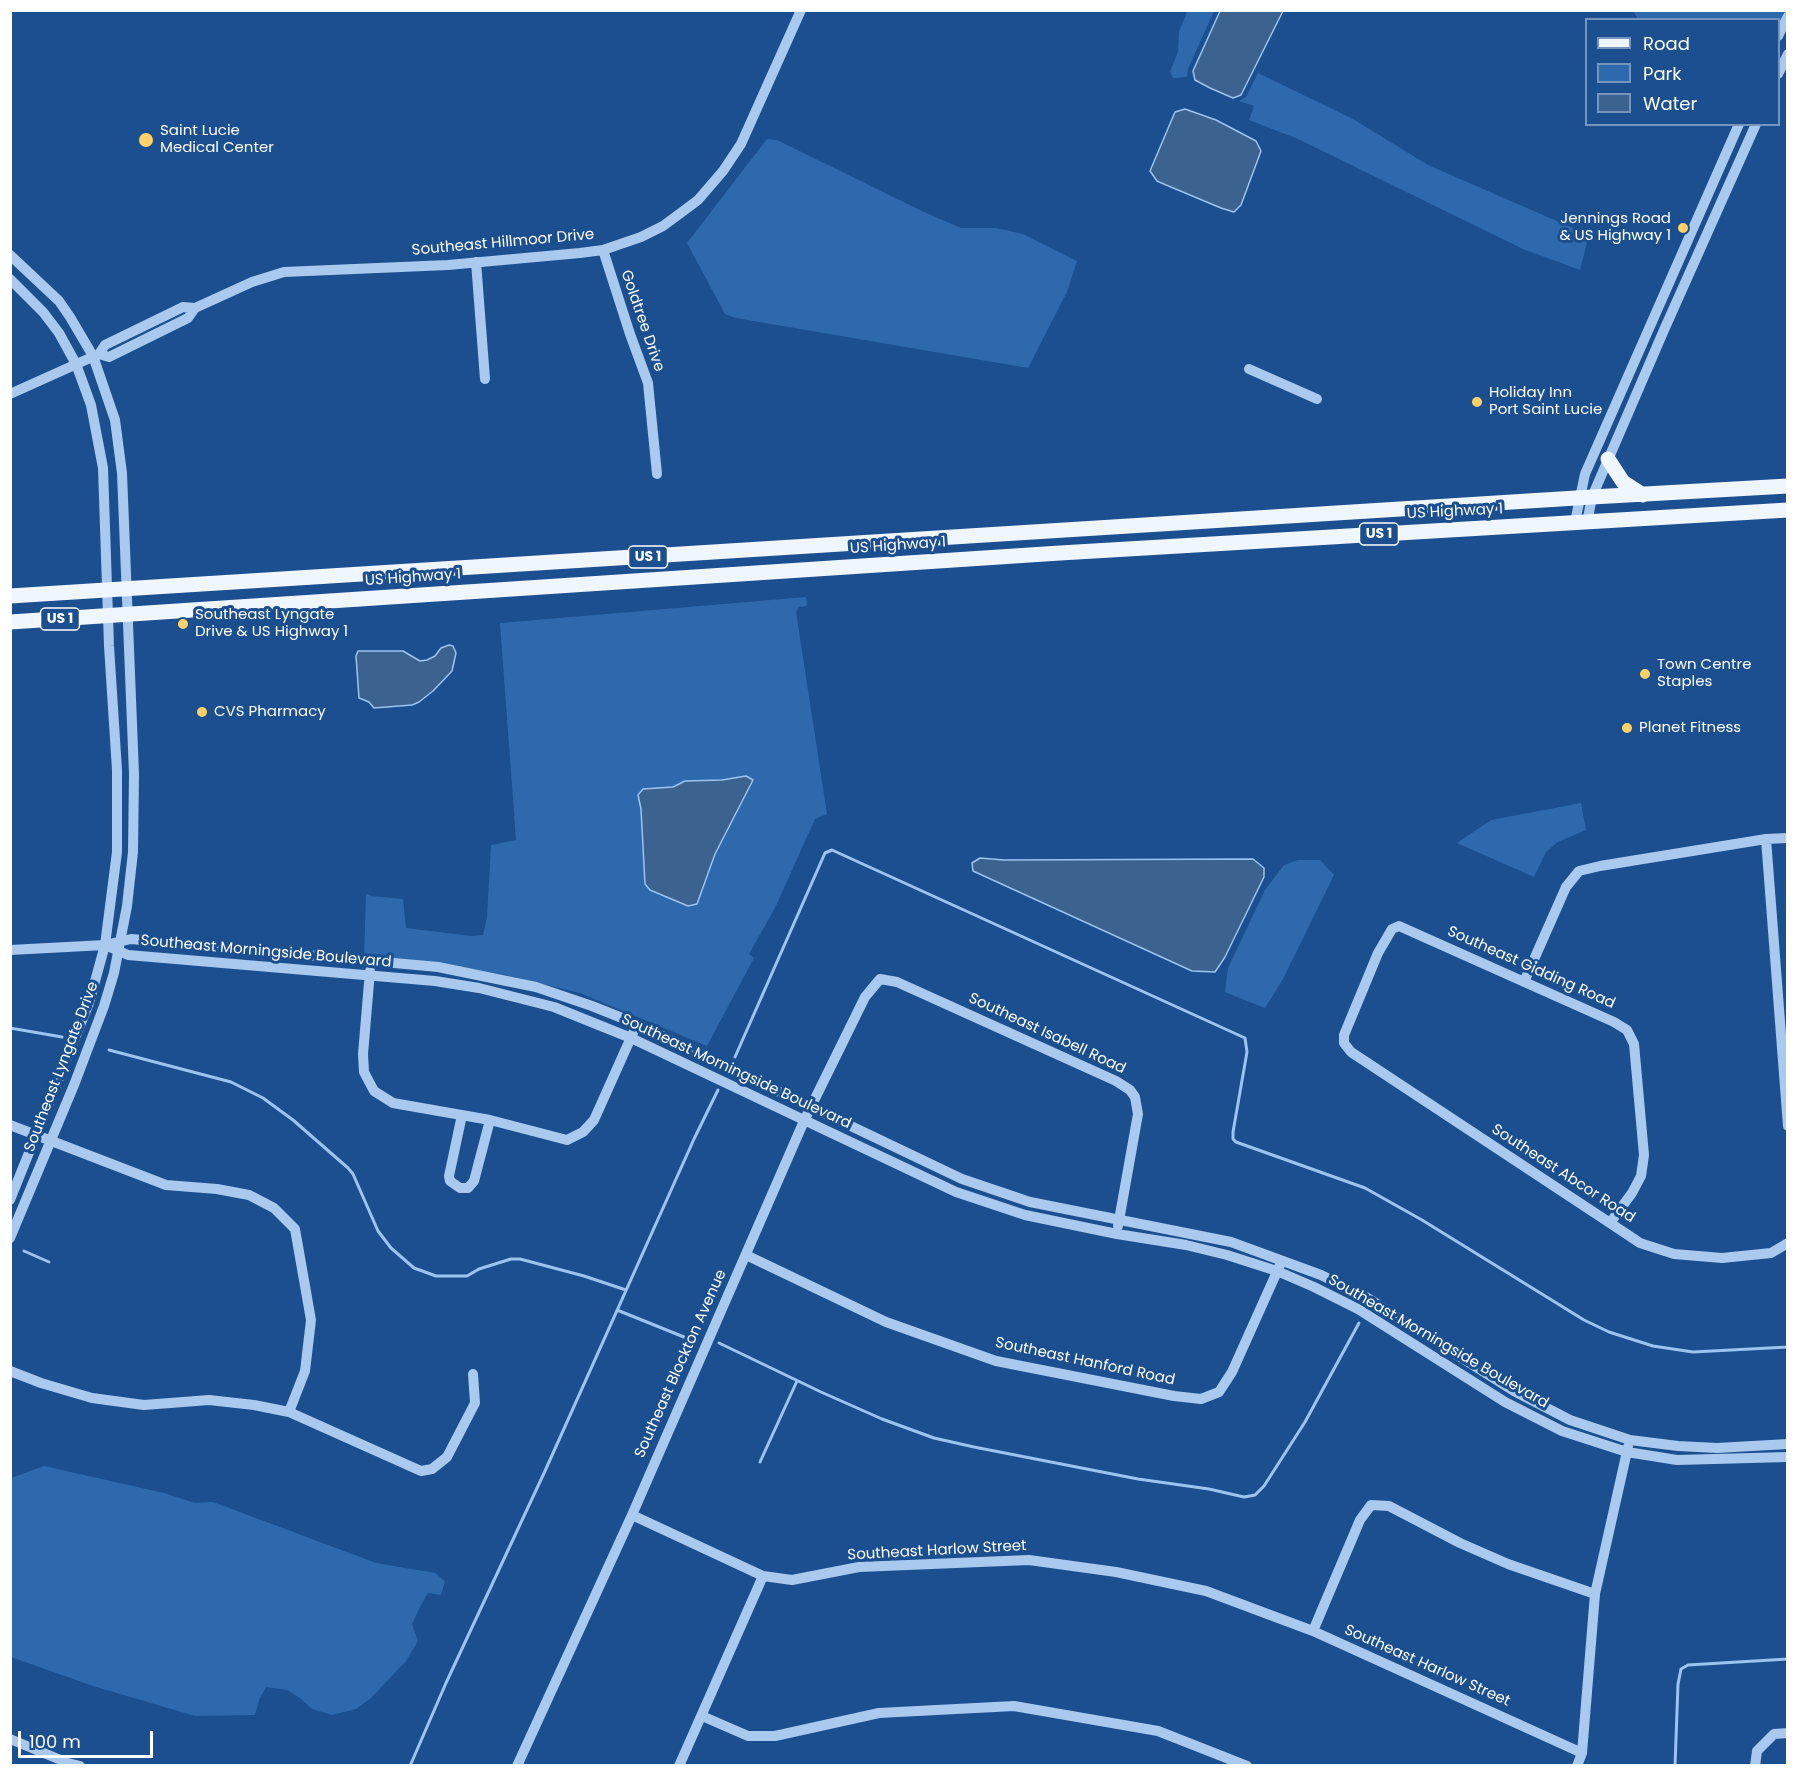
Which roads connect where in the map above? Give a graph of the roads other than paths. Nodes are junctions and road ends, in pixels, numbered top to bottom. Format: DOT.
graph roads {
  1 [pos="801,10"];
  2 [pos="1788,16"];
  3 [pos="1780,34"];
  4 [pos="1788,54"];
  5 [pos="1780,72"];
  6 [pos="1738,126"];
  7 [pos="1755,126"];
  8 [pos="603,250"];
  9 [pos="10,255"];
  10 [pos="476,262"];
  11 [pos="10,279"];
  12 [pos="96,355"];
  13 [pos="76,364"];
  14 [pos="1249,369"];
  15 [pos="485,379"];
  16 [pos="10,394"];
  17 [pos="1317,399"];
  18 [pos="1608,459"];
  19 [pos="657,474"];
  20 [pos="1788,486"];
  21 [pos="1643,495"];
  22 [pos="1586,497"];
  23 [pos="1788,510"];
  24 [pos="1209,522"];
  25 [pos="1581,523"];
  26 [pos="1169,524"];
  27 [pos="1182,547"];
  28 [pos="1139,549"];
  29 [pos="666,555"];
  30 [pos="640,557"];
  31 [pos="645,580"];
  32 [pos="608,583"];
  33 [pos="127,589"];
  34 [pos="107,590"];
  35 [pos="10,596"];
  36 [pos="129,615"];
  37 [pos="109,616"];
  38 [pos="10,622"];
  39 [pos="1788,838"];
  40 [pos="1766,839"];
  41 [pos="105,945"];
  42 [pos="119,947"];
  43 [pos="10,950"];
  44 [pos="245,950"];
  45 [pos="371,962"];
  46 [pos="243,965"];
  47 [pos="369,976"];
  48 [pos="880,979"];
  49 [pos="510,981"];
  50 [pos="1524,982"];
  51 [pos="507,994"];
  52 [pos="637,1024"];
  53 [pos="631,1038"];
  54 [pos="1344,1043"];
  55 [pos="811,1108"];
  56 [pos="462,1115"];
  57 [pos="489,1120"];
  58 [pos="804,1121"];
  59 [pos="10,1125"];
  60 [pos="1788,1126"];
  61 [pos="37,1135"];
  62 [pos="51,1141"];
  63 [pos="10,1200"];
  64 [pos="1120,1219"];
  65 [pos="1610,1223"];
  66 [pos="1117,1234"];
  67 [pos="10,1238"];
  68 [pos="1788,1243"];
  69 [pos="746,1254"];
  70 [pos="1282,1259"];
  71 [pos="1277,1271"];
  72 [pos="1402,1320"];
  73 [pos="1394,1331"];
  74 [pos="10,1371"];
  75 [pos="473,1374"];
  76 [pos="1514,1391"];
  77 [pos="1505,1402"];
  78 [pos="289,1412"];
  79 [pos="1630,1440"];
  80 [pos="1788,1444"];
  81 [pos="1627,1452"];
  82 [pos="1788,1457"];
  83 [pos="632,1515"];
  84 [pos="764,1576"];
  85 [pos="1595,1594"];
  86 [pos="1313,1631"];
  87 [pos="702,1716"];
  88 [pos="1788,1733"];
  89 [pos="10,1739"];
  90 [pos="1582,1753"];
  91 [pos="80,1766"];
  92 [pos="517,1766"];
  93 [pos="679,1766"];
  94 [pos="1247,1766"];
  95 [pos="1577,1766"];
  96 [pos="1755,1766"];
  1 -- 8 [label="street, Southeast Hillmoor Drive"];
  2 -- 3 [label="street"];
  4 -- 5 [label="street"];
  6 -- 22 [label="street"];
  7 -- 18 [label="street"];
  8 -- 10 [label="street, Southeast Hillmoor Drive"];
  8 -- 19 [label="street, Goldtree Drive"];
  9 -- 12 [label="street, Southeast Lyngate Drive"];
  10 -- 12 [label="street, Southeast Hillmoor Drive"];
  10 -- 15 [label="street"];
  11 -- 13 [label="street, Southeast Lyngate Drive"];
  12 -- 13 [label="street, Southeast Hillmoor Drive"];
  12 -- 33 [label="street, Southeast Lyngate Drive"];
  13 -- 16 [label="street, Southeast Hillmoor Drive"];
  13 -- 34 [label="street, Southeast Lyngate Drive"];
  14 -- 17 [label="street"];
  18 -- 21 [label="main road"];
  18 -- 22 [label="street"];
  20 -- 21 [label="main road, US Highway 1 / US 1"];
  21 -- 22 [label="main road, US Highway 1 / US 1"];
  22 -- 24 [label="main road, US Highway 1 / US 1"];
  22 -- 25 [label="street"];
  23 -- 25 [label="main road, US Highway 1 / US 1"];
  24 -- 26 [label="main road, US Highway 1 / US 1"];
  24 -- 27 [label="main road"];
  25 -- 27 [label="main road, US Highway 1 / US 1"];
  26 -- 28 [label="main road"];
  26 -- 29 [label="main road, US Highway 1 / US 1"];
  27 -- 28 [label="main road, US Highway 1 / US 1"];
  28 -- 31 [label="main road, US Highway 1 / US 1"];
  29 -- 30 [label="main road, US Highway 1 / US 1"];
  29 -- 31 [label="main road"];
  30 -- 32 [label="main road"];
  30 -- 33 [label="main road, US Highway 1 / US 1"];
  31 -- 32 [label="main road, US Highway 1 / US 1"];
  32 -- 36 [label="main road, US Highway 1 / US 1"];
  33 -- 34 [label="main road, US Highway 1 / US 1"];
  33 -- 36 [label="street, Southeast Lyngate Drive"];
  34 -- 35 [label="main road, US Highway 1 / US 1"];
  34 -- 37 [label="street, Southeast Lyngate Drive"];
  36 -- 37 [label="main road, US Highway 1 / US 1"];
  36 -- 42 [label="street, Southeast Lyngate Drive"];
  37 -- 38 [label="main road, US Highway 1 / US 1"];
  37 -- 41 [label="street, Southeast Lyngate Drive"];
  39 -- 40 [label="street"];
  40 -- 50 [label="street"];
  40 -- 60 [label="street"];
  41 -- 42 [label="street, Southeast Morningside Boulevard"];
  41 -- 43 [label="street"];
  41 -- 61 [label="street, Southeast Lyngate Drive"];
  42 -- 44 [label="street, Southeast Morningside Boulevard"];
  42 -- 46 [label="street, Southeast Morningside Boulevard"];
  42 -- 62 [label="street, Southeast Lyngate Drive"];
  44 -- 45 [label="street, Southeast Morningside Boulevard"];
  44 -- 46 [label="street"];
  45 -- 47 [label="street"];
  45 -- 49 [label="street, Southeast Morningside Boulevard"];
  46 -- 47 [label="street, Southeast Morningside Boulevard"];
  47 -- 51 [label="street, Southeast Morningside Boulevard"];
  47 -- 56 [label="street"];
  48 -- 55 [label="street, Southeast Blockton Avenue"];
  48 -- 64 [label="street, Southeast Isabell Road"];
  49 -- 51 [label="street"];
  49 -- 52 [label="street, Southeast Morningside Boulevard"];
  50 -- 54 [label="street, Southeast Gidding Road"];
  50 -- 65 [label="street, Southeast Gidding Road"];
  51 -- 53 [label="street, Southeast Morningside Boulevard"];
  52 -- 53 [label="street"];
  52 -- 55 [label="street, Southeast Morningside Boulevard"];
  53 -- 57 [label="street"];
  53 -- 58 [label="street, Southeast Morningside Boulevard"];
  54 -- 65 [label="street, Southeast Abcor Road"];
  55 -- 58 [label="street, Southeast Blockton Avenue"];
  55 -- 64 [label="street, Southeast Morningside Boulevard"];
  56 -- 57 [label="street"];
  56 -- 57 [label="street"];
  58 -- 66 [label="street, Southeast Morningside Boulevard"];
  58 -- 69 [label="street, Southeast Blockton Avenue"];
  59 -- 61 [label="street"];
  61 -- 62 [label="street"];
  61 -- 63 [label="street, Southeast Lyngate Drive"];
  62 -- 67 [label="street, Southeast Lyngate Drive"];
  62 -- 78 [label="street"];
  64 -- 66 [label="street, Southeast Isabell Road"];
  64 -- 70 [label="street, Southeast Morningside Boulevard"];
  65 -- 68 [label="street, Southeast Abcor Road"];
  66 -- 71 [label="street, Southeast Morningside Boulevard"];
  69 -- 71 [label="street, Southeast Hanford Road"];
  69 -- 83 [label="street, Southeast Blockton Avenue"];
  70 -- 71 [label="street, Southeast Hanford Road"];
  70 -- 72 [label="street, Southeast Morningside Boulevard"];
  71 -- 73 [label="street, Southeast Morningside Boulevard"];
  72 -- 73 [label="street"];
  72 -- 76 [label="street, Southeast Morningside Boulevard"];
  73 -- 77 [label="street, Southeast Morningside Boulevard"];
  74 -- 78 [label="street"];
  75 -- 78 [label="street"];
  76 -- 77 [label="street"];
  76 -- 79 [label="street, Southeast Morningside Boulevard"];
  77 -- 81 [label="street, Southeast Morningside Boulevard"];
  79 -- 80 [label="street, Southeast Morningside Boulevard"];
  79 -- 81 [label="street"];
  81 -- 82 [label="street, Southeast Morningside Boulevard"];
  81 -- 85 [label="street"];
  83 -- 84 [label="street, Southeast Harlow Street"];
  83 -- 92 [label="street, Southeast Blockton Avenue"];
  84 -- 86 [label="street, Southeast Harlow Street"];
  84 -- 87 [label="street"];
  85 -- 86 [label="street"];
  85 -- 90 [label="street"];
  86 -- 90 [label="street, Southeast Harlow Street"];
  87 -- 93 [label="street"];
  87 -- 94 [label="street"];
  88 -- 96 [label="street"];
  89 -- 91 [label="street"];
  90 -- 95 [label="street"];
}
